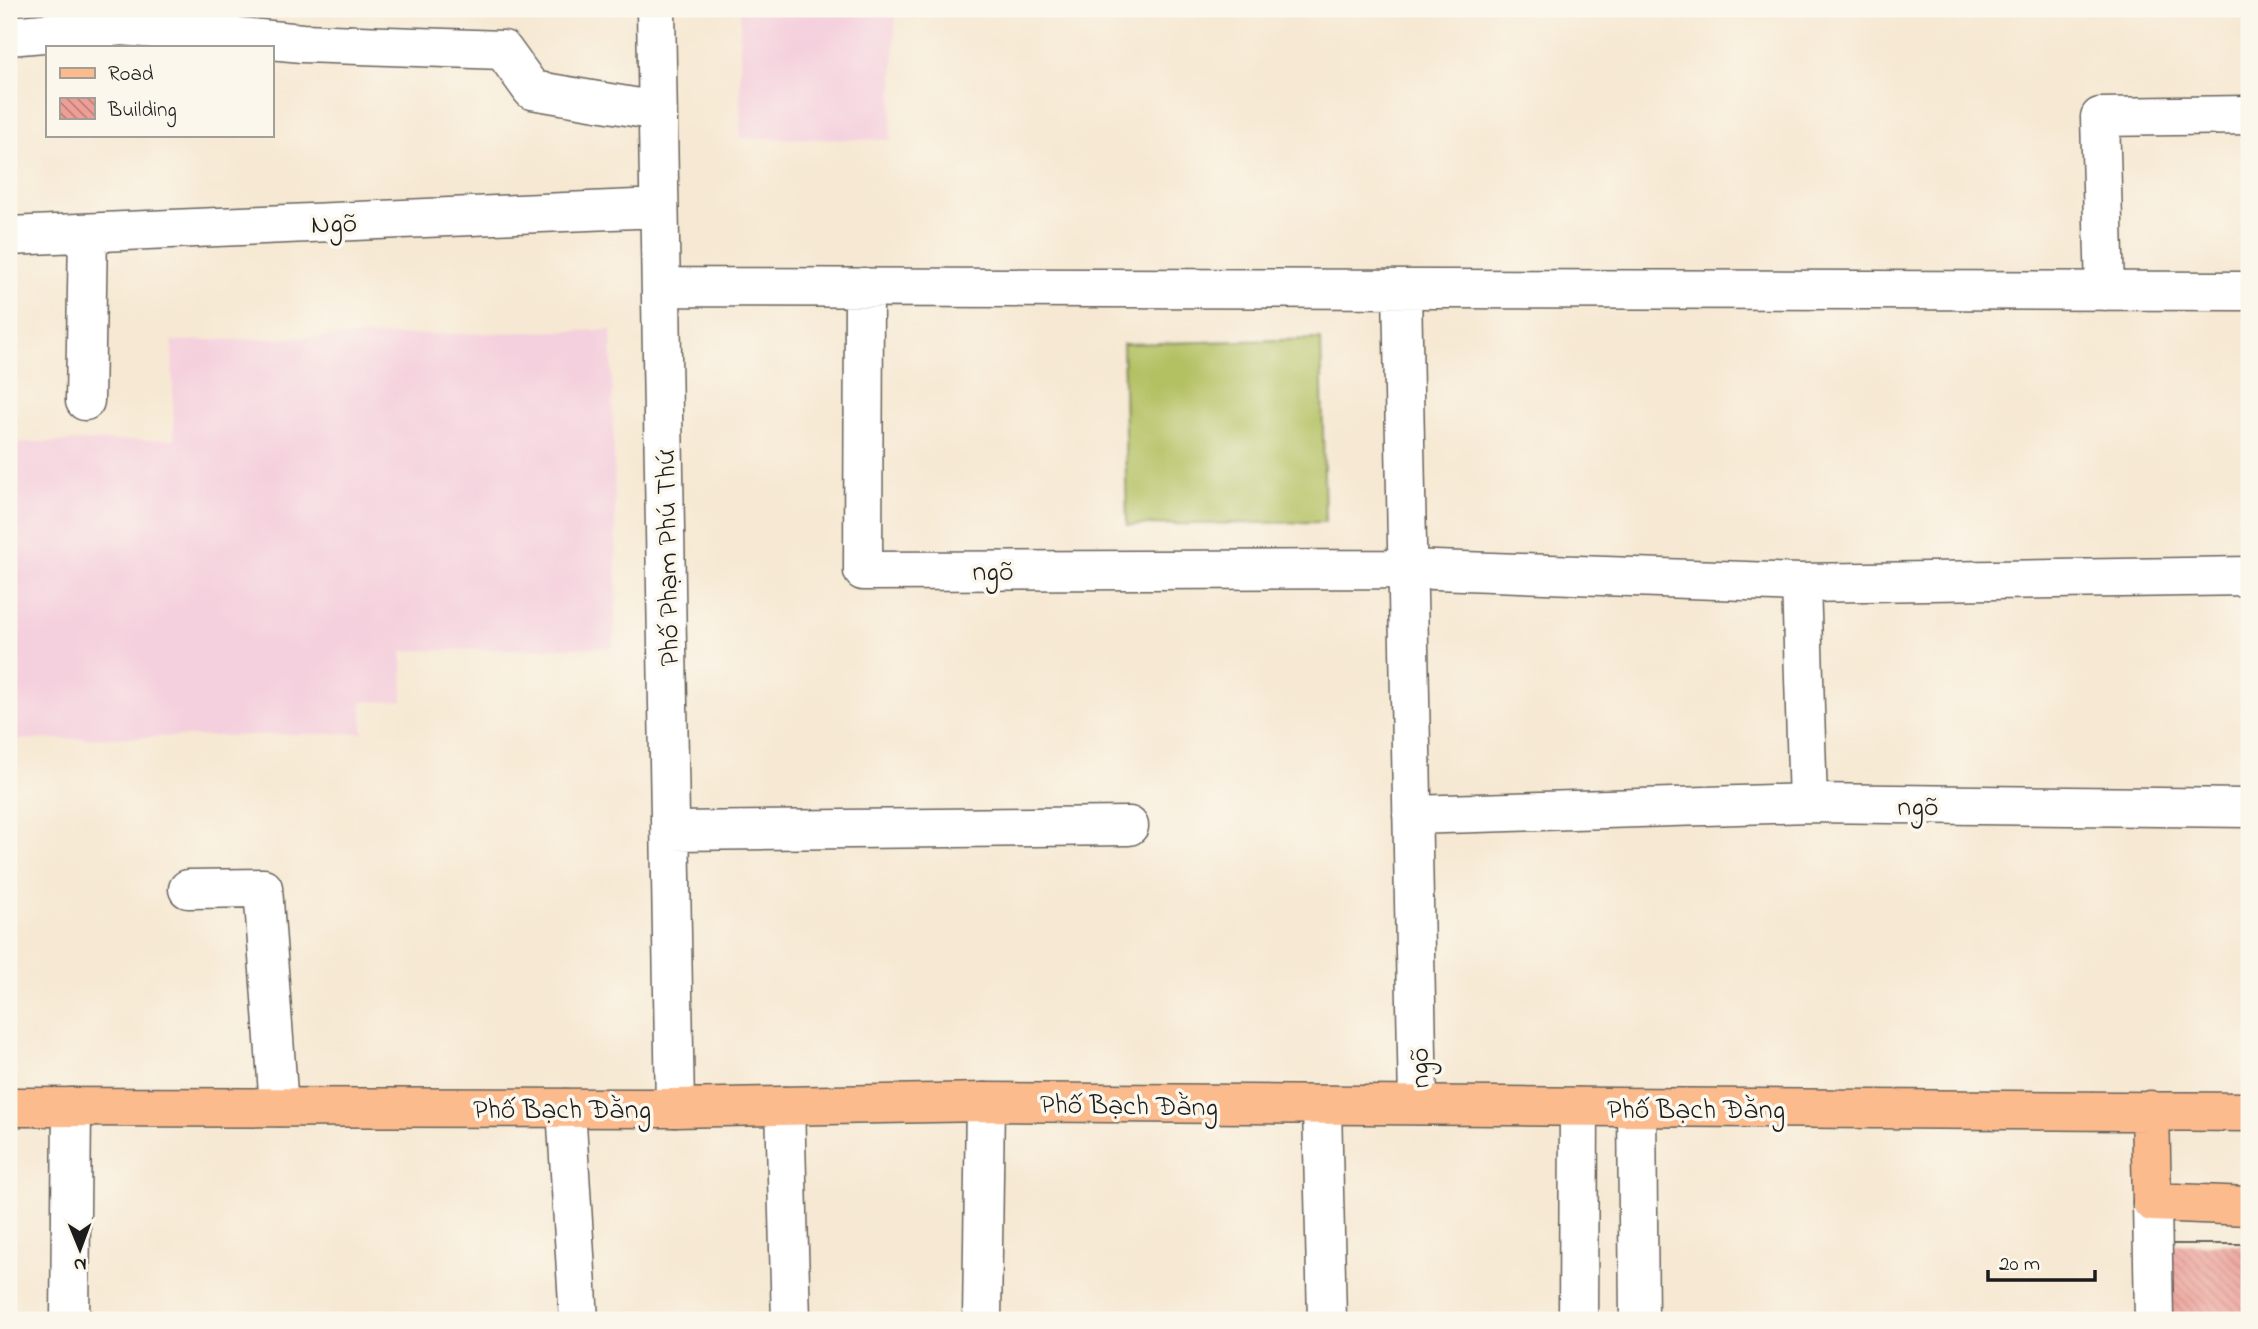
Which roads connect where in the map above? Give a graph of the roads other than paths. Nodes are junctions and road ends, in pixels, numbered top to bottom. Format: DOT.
graph roads {
  1 [pos="656,9"];
  2 [pos="9,36"];
  3 [pos="657,111"];
  4 [pos="2249,115"];
  5 [pos="659,208"];
  6 [pos="88,233"];
  7 [pos="9,236"];
  8 [pos="661,287"];
  9 [pos="864,287"];
  10 [pos="1402,289"];
  11 [pos="2105,291"];
  12 [pos="2249,291"];
  13 [pos="85,401"];
  14 [pos="1407,569"];
  15 [pos="2249,576"];
  16 [pos="1801,583"];
  17 [pos="1808,803"];
  18 [pos="2249,808"];
  19 [pos="1412,815"];
  20 [pos="1129,826"];
  21 [pos="671,831"];
  22 [pos="188,889"];
  23 [pos="985,1102"];
  24 [pos="1418,1105"];
  25 [pos="785,1106"];
  26 [pos="1322,1106"];
  27 [pos="9,1107"];
  28 [pos="72,1107"];
  29 [pos="279,1107"];
  30 [pos="1579,1107"];
  31 [pos="566,1108"];
  32 [pos="676,1108"];
  33 [pos="1637,1108"];
  34 [pos="2150,1110"];
  35 [pos="2249,1112"];
  36 [pos="2152,1202"];
  37 [pos="2249,1206"];
  38 [pos="70,1320"];
  39 [pos="579,1320"];
  40 [pos="791,1320"];
  41 [pos="982,1320"];
  42 [pos="1327,1320"];
  43 [pos="1578,1320"];
  44 [pos="1639,1320"];
  45 [pos="2154,1320"];
  1 -- 3 [label="street, Phố Phạm Phú Thứ"];
  2 -- 3 [label="street"];
  3 -- 5 [label="street, Phố Phạm Phú Thứ"];
  4 -- 11 [label="street"];
  5 -- 6 [label="street, Ngõ"];
  5 -- 8 [label="street, Phố Phạm Phú Thứ"];
  6 -- 7 [label="street, Ngõ"];
  6 -- 13 [label="street"];
  8 -- 9 [label="street"];
  8 -- 21 [label="street, Phố Phạm Phú Thứ"];
  9 -- 10 [label="street"];
  9 -- 14 [label="street, ngõ"];
  10 -- 11 [label="street"];
  10 -- 14 [label="street, ngõ"];
  11 -- 12 [label="street"];
  14 -- 16 [label="street, ngõ"];
  14 -- 19 [label="street, ngõ"];
  15 -- 16 [label="street, ngõ"];
  16 -- 17 [label="street"];
  17 -- 18 [label="street, ngõ"];
  17 -- 19 [label="street, ngõ"];
  19 -- 24 [label="street, ngõ"];
  20 -- 21 [label="street"];
  21 -- 32 [label="street, Phố Phạm Phú Thứ"];
  22 -- 29 [label="street"];
  23 -- 25 [label="main road, Phố Bạch Đằng"];
  23 -- 26 [label="main road, Phố Bạch Đằng"];
  23 -- 41 [label="street"];
  24 -- 26 [label="main road, Phố Bạch Đằng"];
  24 -- 30 [label="main road, Phố Bạch Đằng"];
  25 -- 32 [label="main road, Phố Bạch Đằng"];
  25 -- 40 [label="street"];
  26 -- 42 [label="street"];
  27 -- 28 [label="main road, Phố Bạch Đằng"];
  28 -- 29 [label="main road, Phố Bạch Đằng"];
  28 -- 38 [label="street"];
  29 -- 31 [label="main road, Phố Bạch Đằng"];
  30 -- 33 [label="main road, Phố Bạch Đằng"];
  30 -- 43 [label="street"];
  31 -- 32 [label="main road, Phố Bạch Đằng"];
  31 -- 39 [label="street"];
  33 -- 34 [label="main road, Phố Bạch Đằng"];
  33 -- 44 [label="street"];
  34 -- 35 [label="main road, Phố Bạch Đằng"];
  34 -- 36 [label="main road"];
  36 -- 37 [label="main road"];
  36 -- 45 [label="street"];
}
